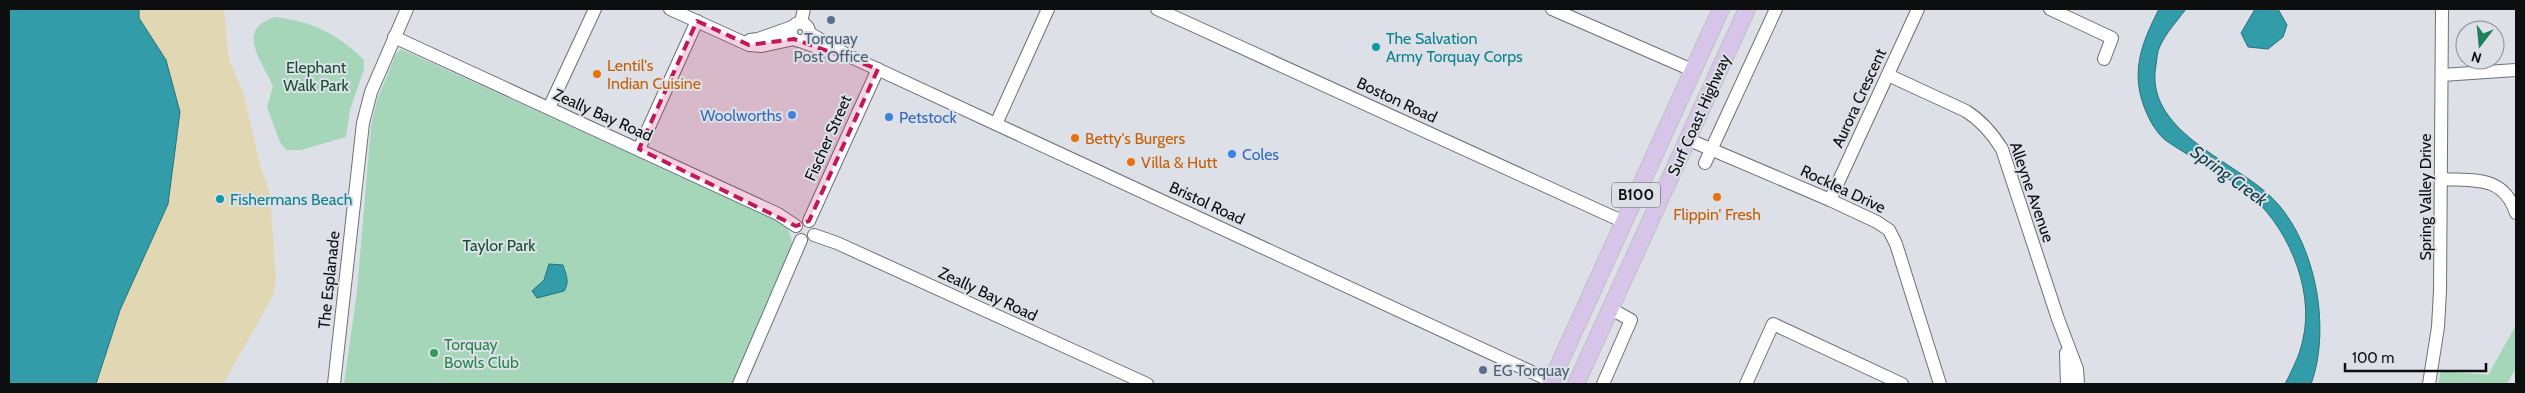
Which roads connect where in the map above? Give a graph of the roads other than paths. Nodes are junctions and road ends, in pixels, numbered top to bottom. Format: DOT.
graph roads {
  1 [pos="407,9"];
  2 [pos="594,9"];
  3 [pos="670,9"];
  4 [pos="804,9"];
  5 [pos="1048,9"];
  6 [pos="1157,9"];
  7 [pos="1552,9"];
  8 [pos="1721,9"];
  9 [pos="1747,9"];
  10 [pos="1776,9"];
  11 [pos="1918,9"];
  12 [pos="2050,9"];
  13 [pos="2442,9"];
  14 [pos="696,21"];
  15 [pos="799,32"];
  16 [pos="394,37"];
  17 [pos="2104,59"];
  18 [pos="878,69"];
  19 [pos="1692,70"];
  20 [pos="2516,70"];
  21 [pos="1888,75"];
  22 [pos="2442,75"];
  23 [pos="1714,80"];
  24 [pos="549,108"];
  25 [pos="996,124"];
  26 [pos="1665,132"];
  27 [pos="1687,139"];
  28 [pos="639,149"];
  29 [pos="1712,149"];
  30 [pos="1705,163"];
  31 [pos="2442,180"];
  32 [pos="1830,200"];
  33 [pos="2516,213"];
  34 [pos="809,221"];
  35 [pos="1624,222"];
  36 [pos="796,226"];
  37 [pos="814,235"];
  38 [pos="801,240"];
  39 [pos="1611,309"];
  40 [pos="2058,319"];
  41 [pos="1552,383"];
  42 [pos="334,384"];
  43 [pos="739,384"];
  44 [pos="1147,384"];
  45 [pos="1576,384"];
  46 [pos="1603,384"];
  47 [pos="1746,384"];
  48 [pos="1902,384"];
  49 [pos="1940,384"];
  50 [pos="2067,384"];
  51 [pos="2078,384"];
  52 [pos="2429,384"];
  1 -- 16 [label="street, The Esplanade"];
  2 -- 24 [label="street"];
  3 -- 14 [label="street"];
  4 -- 15 [label="street"];
  5 -- 25 [label="street"];
  6 -- 35 [label="street, Boston Road"];
  7 -- 19 [label="street"];
  8 -- 19 [label="main road, Surf Coast Highway / B100"];
  9 -- 23 [label="main road, Surf Coast Highway / B100"];
  10 -- 29 [label="street"];
  11 -- 21 [label="street, Aurora Crescent"];
  12 -- 17 [label="street"];
  13 -- 22 [label="street, Spring Valley Drive"];
  14 -- 15 [label="street"];
  14 -- 28 [label="street"];
  15 -- 18 [label="street, Bristol Road"];
  16 -- 24 [label="street, Zeally Bay Road"];
  16 -- 42 [label="street, The Esplanade"];
  18 -- 25 [label="street, Bristol Road"];
  18 -- 34 [label="street, Fischer Street"];
  19 -- 23 [label="main road"];
  19 -- 26 [label="main road, Surf Coast Highway / B100"];
  20 -- 22 [label="street"];
  21 -- 32 [label="street, Aurora Crescent"];
  21 -- 40 [label="street, Alleyne Avenue"];
  22 -- 31 [label="street, Spring Valley Drive"];
  23 -- 27 [label="main road, Surf Coast Highway / B100"];
  24 -- 28 [label="street, Zeally Bay Road"];
  25 -- 41 [label="street, Bristol Road"];
  26 -- 27 [label="main road"];
  26 -- 35 [label="main road, Surf Coast Highway / B100"];
  27 -- 29 [label="street, Rocklea Drive"];
  27 -- 39 [label="main road, Surf Coast Highway / B100"];
  28 -- 36 [label="street, Zeally Bay Road"];
  29 -- 30 [label="street"];
  29 -- 32 [label="street, Rocklea Drive"];
  31 -- 33 [label="street"];
  31 -- 52 [label="street, Spring Valley Drive"];
  32 -- 49 [label="street, Rocklea Drive"];
  34 -- 36 [label="street"];
  34 -- 37 [label="street"];
  35 -- 41 [label="main road, Surf Coast Highway / B100"];
  36 -- 38 [label="street"];
  37 -- 38 [label="street"];
  37 -- 44 [label="street, Zeally Bay Road"];
  38 -- 43 [label="street"];
  39 -- 45 [label="main road, Surf Coast Highway / B100"];
  39 -- 46 [label="street"];
  40 -- 50 [label="street, Alleyne Avenue"];
  40 -- 51 [label="street, Alleyne Avenue"];
  47 -- 48 [label="street"];
}
